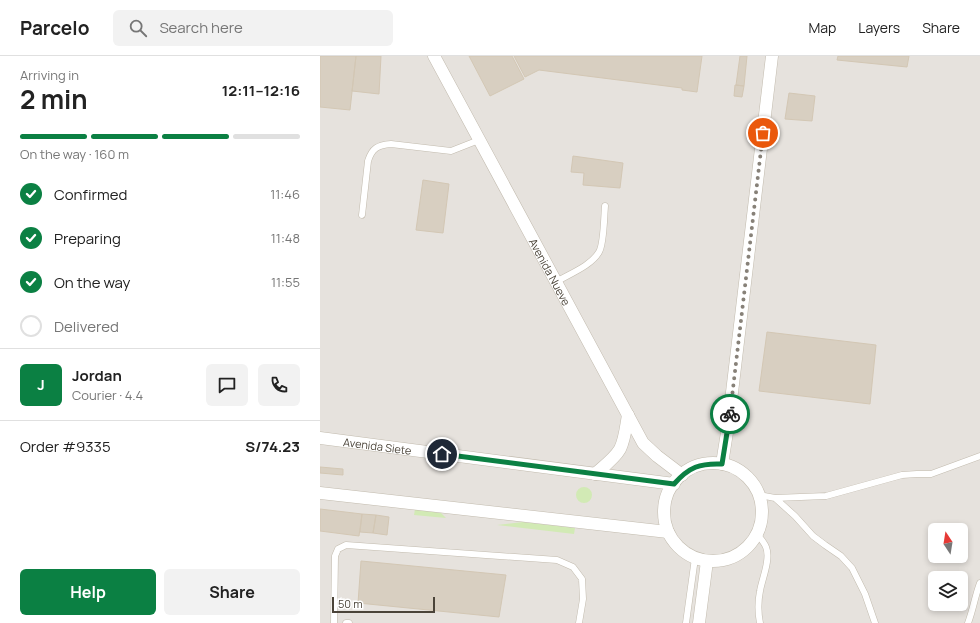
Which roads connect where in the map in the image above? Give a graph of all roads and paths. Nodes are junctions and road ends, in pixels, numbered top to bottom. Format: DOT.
graph roads {
  1 [pos="434,56"];
  2 [pos="772,56"];
  3 [pos="479,140"];
  4 [pos="605,206"];
  5 [pos="362,215"];
  6 [pos="556,282"];
  7 [pos="628,415"];
  8 [pos="320,438"];
  9 [pos="980,456"];
  10 [pos="722,464"];
  11 [pos="596,474"];
  12 [pos="678,479"];
  13 [pos="320,493"];
  14 [pos="759,495"];
  15 [pos="775,498"];
  16 [pos="668,532"];
  17 [pos="757,534"];
  18 [pos="695,558"];
  19 [pos="707,561"];
  20 [pos="980,583"];
  21 [pos="334,623"];
  22 [pos="579,623"];
  23 [pos="686,623"];
  24 [pos="699,623"];
  25 [pos="760,623"];
  26 [pos="875,623"];
  27 [pos="968,623"];
  1 -- 3 [label="street, Avenida Nueve"];
  2 -- 10 [label="street"];
  3 -- 5 [label="lane"];
  3 -- 6 [label="street, Avenida Nueve"];
  4 -- 6 [label="lane"];
  6 -- 7 [label="street, Avenida Nueve"];
  7 -- 11 [label="street"];
  7 -- 12 [label="street, Avenida Nueve"];
  8 -- 11 [label="street, Avenida Siete"];
  9 -- 15 [label="lane"];
  10 -- 12 [label="street"];
  10 -- 14 [label="street"];
  11 -- 12 [label="street, Avenida Siete"];
  12 -- 16 [label="street"];
  13 -- 16 [label="street"];
  14 -- 15 [label="lane"];
  14 -- 17 [label="street"];
  15 -- 26 [label="lane"];
  16 -- 18 [label="street"];
  17 -- 19 [label="street"];
  17 -- 25 [label="lane"];
  18 -- 19 [label="street"];
  18 -- 23 [label="lane"];
  19 -- 24 [label="street"];
  20 -- 27 [label="lane"];
  21 -- 22 [label="lane"];
}
